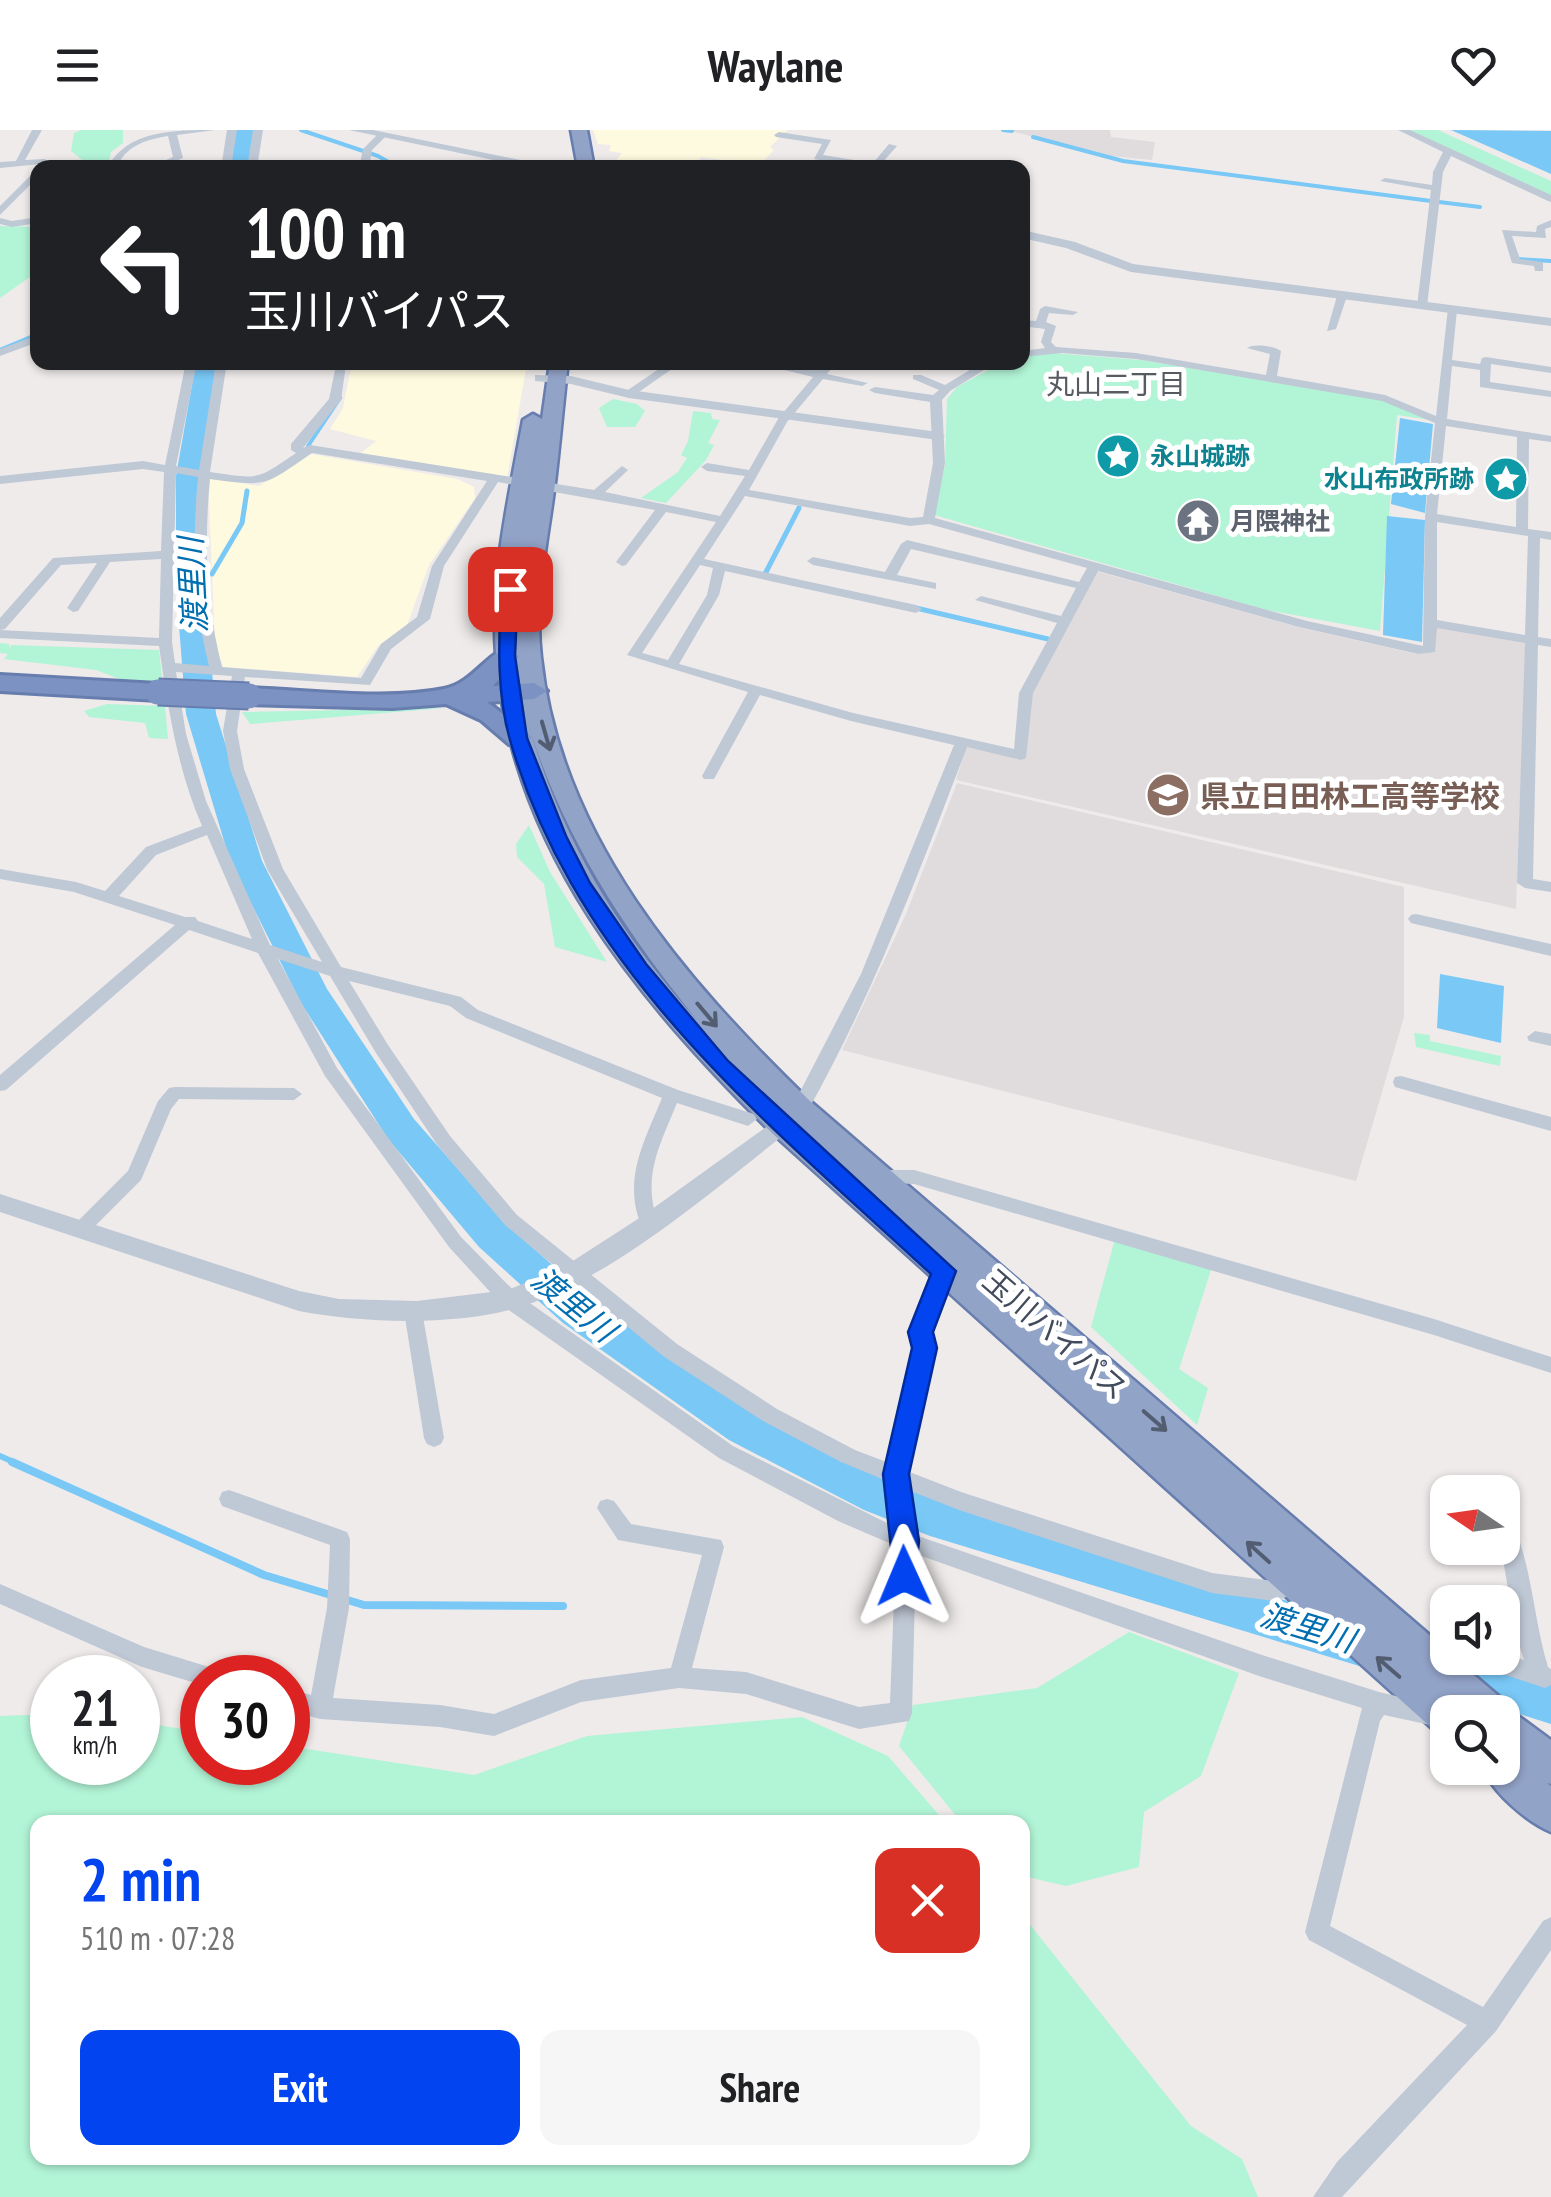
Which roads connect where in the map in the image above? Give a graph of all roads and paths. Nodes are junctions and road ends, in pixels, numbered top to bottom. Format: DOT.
graph roads {
  1 [pos="38,130"];
  2 [pos="210,130"];
  3 [pos="232,130"];
  4 [pos="258,130"];
  5 [pos="355,130"];
  6 [pos="1402,130"];
  7 [pos="155,133"];
  8 [pos="172,134"];
  9 [pos="779,135"];
  10 [pos="382,136"];
  11 [pos="892,146"];
  12 [pos="1449,150"];
  13 [pos="176,152"];
  14 [pos="154,155"];
  15 [pos="20,160"];
  16 [pos="30,160"];
  17 [pos="115,160"];
  18 [pos="174,160"];
  19 [pos="227,160"];
  20 [pos="253,160"];
  21 [pos="366,160"];
  22 [pos="510,160"];
  23 [pos="836,160"];
  24 [pos="884,160"];
  25 [pos="0,164"];
  26 [pos="30,180"];
  27 [pos="1385,181"];
  28 [pos="1436,188"];
  29 [pos="1551,199"];
  30 [pos="0,212"];
  31 [pos="0,221"];
  32 [pos="30,221"];
  33 [pos="1551,223"];
  34 [pos="1030,236"];
  35 [pos="1539,269"];
  36 [pos="1342,296"];
  37 [pos="1422,306"];
  38 [pos="1452,310"];
  39 [pos="1073,312"];
  40 [pos="1551,322"];
  41 [pos="1030,323"];
  42 [pos="1040,324"];
  43 [pos="1331,329"];
  44 [pos="30,341"];
  45 [pos="1252,348"];
  46 [pos="1052,350"];
  47 [pos="0,353"];
  48 [pos="1030,353"];
  49 [pos="1447,362"];
  50 [pos="1485,368"];
  51 [pos="190,370"];
  52 [pos="221,370"];
  53 [pos="340,370"];
  54 [pos="549,370"];
  55 [pos="666,370"];
  56 [pos="798,370"];
  57 [pos="822,370"];
  58 [pos="979,370"];
  59 [pos="1551,370"];
  60 [pos="818,374"];
  61 [pos="917,377"];
  62 [pos="1271,378"];
  63 [pos="862,383"];
  64 [pos="875,390"];
  65 [pos="629,394"];
  66 [pos="941,394"];
  67 [pos="1551,394"];
  68 [pos="786,416"];
  69 [pos="1441,422"];
  70 [pos="1522,434"];
  71 [pos="938,436"];
  72 [pos="1551,439"];
  73 [pos="306,452"];
  74 [pos="170,467"];
  75 [pos="707,467"];
  76 [pos="622,470"];
  77 [pos="202,472"];
  78 [pos="752,474"];
  79 [pos="0,480"];
  80 [pos="521,482"];
  81 [pos="742,492"];
  82 [pos="596,494"];
  83 [pos="663,508"];
  84 [pos="1432,517"];
  85 [pos="723,520"];
  86 [pos="929,520"];
  87 [pos="910,522"];
  88 [pos="1528,532"];
  89 [pos="1551,536"];
  90 [pos="907,544"];
  91 [pos="166,554"];
  92 [pos="105,560"];
  93 [pos="698,561"];
  94 [pos="622,562"];
  95 [pos="813,562"];
  96 [pos="720,566"];
  97 [pos="1094,566"];
  98 [pos="889,578"];
  99 [pos="930,586"];
  100 [pos="1082,586"];
  101 [pos="981,600"];
  102 [pos="73,608"];
  103 [pos="916,609"];
  104 [pos="1065,620"];
  105 [pos="1430,623"];
  106 [pos="0,626"];
  107 [pos="0,634"];
  108 [pos="1531,639"];
  109 [pos="165,642"];
  110 [pos="1551,643"];
  111 [pos="507,656"];
  112 [pos="671,666"];
  113 [pos="169,667"];
  114 [pos="0,672"];
  115 [pos="218,672"];
  116 [pos="0,682"];
  117 [pos="244,685"];
  118 [pos="120,690"];
  119 [pos="756,690"];
  120 [pos="523,692"];
  121 [pos="432,698"];
  122 [pos="518,738"];
  123 [pos="962,740"];
  124 [pos="709,776"];
  125 [pos="211,828"];
  126 [pos="0,874"];
  127 [pos="1551,887"];
  128 [pos="110,897"];
  129 [pos="1416,919"];
  130 [pos="190,922"];
  131 [pos="263,948"];
  132 [pos="1551,950"];
  133 [pos="328,969"];
  134 [pos="1401,1082"];
  135 [pos="0,1085"];
  136 [pos="294,1094"];
  137 [pos="672,1095"];
  138 [pos="791,1117"];
  139 [pos="748,1119"];
  140 [pos="1551,1124"];
  141 [pos="879,1176"];
  142 [pos="0,1203"];
  143 [pos="648,1224"];
  144 [pos="82,1230"];
  145 [pos="949,1258"];
  146 [pos="573,1273"];
  147 [pos="510,1300"];
  148 [pos="413,1311"];
  149 [pos="1551,1365"];
  150 [pos="434,1438"];
  151 [pos="896,1474"];
  152 [pos="229,1499"];
  153 [pos="606,1508"];
  154 [pos="906,1541"];
  155 [pos="1318,1564"];
  156 [pos="1513,1565"];
  157 [pos="1298,1587"];
  158 [pos="0,1594"];
  159 [pos="1395,1633"];
  160 [pos="1430,1642"];
  161 [pos="180,1668"];
  162 [pos="1520,1669"];
  163 [pos="679,1677"];
  164 [pos="1545,1677"];
  165 [pos="1460,1695"];
  166 [pos="1379,1703"];
  167 [pos="1430,1703"];
  168 [pos="310,1705"];
  169 [pos="320,1708"];
  170 [pos="1430,1714"];
  171 [pos="1520,1746"];
  172 [pos="1520,1764"];
  173 [pos="1551,1765"];
  174 [pos="1551,1812"];
  175 [pos="1551,1929"];
  176 [pos="1487,2022"];
  177 [pos="1326,2197"];
  1 -- 15 [label="street"];
  2 -- 8 [label="street"];
  3 -- 19 [label="street"];
  4 -- 20 [label="street"];
  5 -- 10 [label="street"];
  6 -- 12 [label="street"];
  7 -- 8 [label="street"];
  7 -- 17 [label="street"];
  8 -- 13 [label="street"];
  9 -- 23 [label="street"];
  10 -- 21 [label="street"];
  10 -- 22 [label="street"];
  11 -- 24 [label="street"];
  12 -- 28 [label="street"];
  12 -- 29 [label="street"];
  13 -- 14 [label="street"];
  13 -- 18 [label="street"];
  15 -- 16 [label="street"];
  15 -- 25 [label="street"];
  26 -- 30 [label="street"];
  27 -- 28 [label="street"];
  28 -- 37 [label="street"];
  31 -- 32 [label="street"];
  33 -- 35 [label="street"];
  34 -- 36 [label="street"];
  36 -- 37 [label="street"];
  36 -- 43 [label="street"];
  37 -- 38 [label="street"];
  38 -- 40 [label="street"];
  38 -- 49 [label="street"];
  39 -- 42 [label="street"];
  41 -- 42 [label="street"];
  42 -- 46 [label="street"];
  44 -- 47 [label="street"];
  45 -- 62 [label="street"];
  46 -- 48 [label="street"];
  46 -- 62 [label="street"];
  49 -- 50 [label="street"];
  49 -- 69 [label="street"];
  50 -- 59 [label="street"];
  50 -- 67 [label="street"];
  51 -- 74 [label="street"];
  52 -- 77 [label="street"];
  53 -- 73 [label="street"];
  54 -- 65 [label="street"];
  54 -- 80 [label="highway, 玉川バイパス"];
  55 -- 65 [label="street"];
  56 -- 60 [label="street"];
  57 -- 60 [label="street"];
  58 -- 66 [label="street"];
  60 -- 63 [label="street"];
  60 -- 68 [label="street"];
  61 -- 66 [label="street"];
  62 -- 69 [label="street"];
  64 -- 66 [label="street"];
  65 -- 68 [label="street"];
  66 -- 71 [label="street"];
  68 -- 71 [label="street"];
  68 -- 78 [label="street"];
  69 -- 70 [label="street"];
  69 -- 84 [label="street"];
  70 -- 72 [label="street"];
  70 -- 88 [label="street"];
  71 -- 86 [label="street"];
  73 -- 77 [label="street"];
  73 -- 80 [label="street"];
  74 -- 77 [label="street"];
  74 -- 79 [label="street"];
  74 -- 91 [label="street"];
  75 -- 78 [label="street"];
  76 -- 82 [label="street"];
  77 -- 115 [label="street"];
  78 -- 81 [label="street"];
  80 -- 82 [label="street"];
  80 -- 111 [label="highway, 玉川バイパス"];
  80 -- 117 [label="street"];
  80 -- 120 [label="highway, 玉川バイパス"];
  81 -- 85 [label="street"];
  81 -- 87 [label="street"];
  82 -- 83 [label="street"];
  83 -- 85 [label="street"];
  83 -- 94 [label="street"];
  84 -- 88 [label="street"];
  84 -- 105 [label="street"];
  85 -- 93 [label="street"];
  86 -- 87 [label="street"];
  86 -- 97 [label="street"];
  87 -- 90 [label="street"];
  88 -- 89 [label="street"];
  88 -- 108 [label="street"];
  90 -- 98 [label="street"];
  90 -- 100 [label="street"];
  91 -- 92 [label="street"];
  91 -- 109 [label="street"];
  92 -- 102 [label="street"];
  92 -- 106 [label="street"];
  93 -- 96 [label="street"];
  93 -- 112 [label="street"];
  95 -- 98 [label="street"];
  96 -- 103 [label="street"];
  96 -- 112 [label="street"];
  97 -- 100 [label="street"];
  97 -- 105 [label="street"];
  98 -- 99 [label="street"];
  100 -- 104 [label="street"];
  101 -- 104 [label="street"];
  104 -- 123 [label="street"];
  105 -- 108 [label="street"];
  107 -- 109 [label="street"];
  108 -- 110 [label="street"];
  108 -- 127 [label="street"];
  109 -- 113 [label="street"];
  111 -- 120 [label="highway, 玉川バイパス"];
  111 -- 121 [label="highway"];
  112 -- 119 [label="street"];
  113 -- 115 [label="street"];
  113 -- 125 [label="street"];
  114 -- 118 [label="highway"];
  115 -- 117 [label="street"];
  116 -- 118 [label="highway"];
  117 -- 118 [label="highway, bridge"];
  117 -- 121 [label="highway"];
  117 -- 133 [label="street"];
  119 -- 123 [label="street"];
  119 -- 124 [label="street"];
  120 -- 121 [label="highway"];
  120 -- 122 [label="highway, 玉川バイパス"];
  120 -- 138 [label="highway, 玉川バイパス, one-way"];
  121 -- 122 [label="highway"];
  122 -- 138 [label="highway, 玉川バイパス"];
  123 -- 138 [label="street"];
  125 -- 128 [label="street"];
  125 -- 131 [label="street"];
  126 -- 128 [label="street"];
  128 -- 130 [label="street"];
  129 -- 132 [label="street"];
  130 -- 131 [label="street"];
  130 -- 135 [label="street"];
  131 -- 133 [label="street"];
  131 -- 147 [label="street"];
  133 -- 137 [label="street"];
  133 -- 146 [label="street"];
  134 -- 140 [label="street"];
  136 -- 144 [label="street"];
  137 -- 139 [label="street"];
  137 -- 143 [label="street"];
  138 -- 141 [label="highway, 玉川バイパス"];
  138 -- 143 [label="street"];
  138 -- 145 [label="highway, 玉川バイパス"];
  141 -- 145 [label="highway, 玉川バイパス"];
  141 -- 149 [label="street"];
  142 -- 144 [label="street"];
  143 -- 146 [label="street"];
  144 -- 148 [label="street"];
  145 -- 151 [label="street"];
  145 -- 155 [label="highway, 玉川バイパス, one-way"];
  157 -- 145 [label="highway, 玉川バイパス, one-way"];
  146 -- 147 [label="street"];
  146 -- 151 [label="street"];
  147 -- 148 [label="street"];
  147 -- 154 [label="street"];
  148 -- 150 [label="street"];
  151 -- 154 [label="street"];
  151 -- 157 [label="street"];
  152 -- 169 [label="street"];
  153 -- 163 [label="street"];
  154 -- 163 [label="street"];
  154 -- 166 [label="street"];
  155 -- 157 [label="street"];
  155 -- 159 [label="highway, 玉川バイパス"];
  156 -- 164 [label="street"];
  167 -- 157 [label="highway, 玉川バイパス, one-way"];
  158 -- 161 [label="street"];
  159 -- 160 [label="street"];
  159 -- 165 [label="highway, 玉川バイパス"];
  162 -- 164 [label="street"];
  163 -- 169 [label="street"];
  166 -- 170 [label="street"];
  166 -- 176 [label="street"];
  168 -- 169 [label="street"];
  171 -- 173 [label="highway, 玉川バイパス"];
  172 -- 174 [label="highway, 玉川バイパス"];
  175 -- 176 [label="street"];
  176 -- 177 [label="street"];
}
